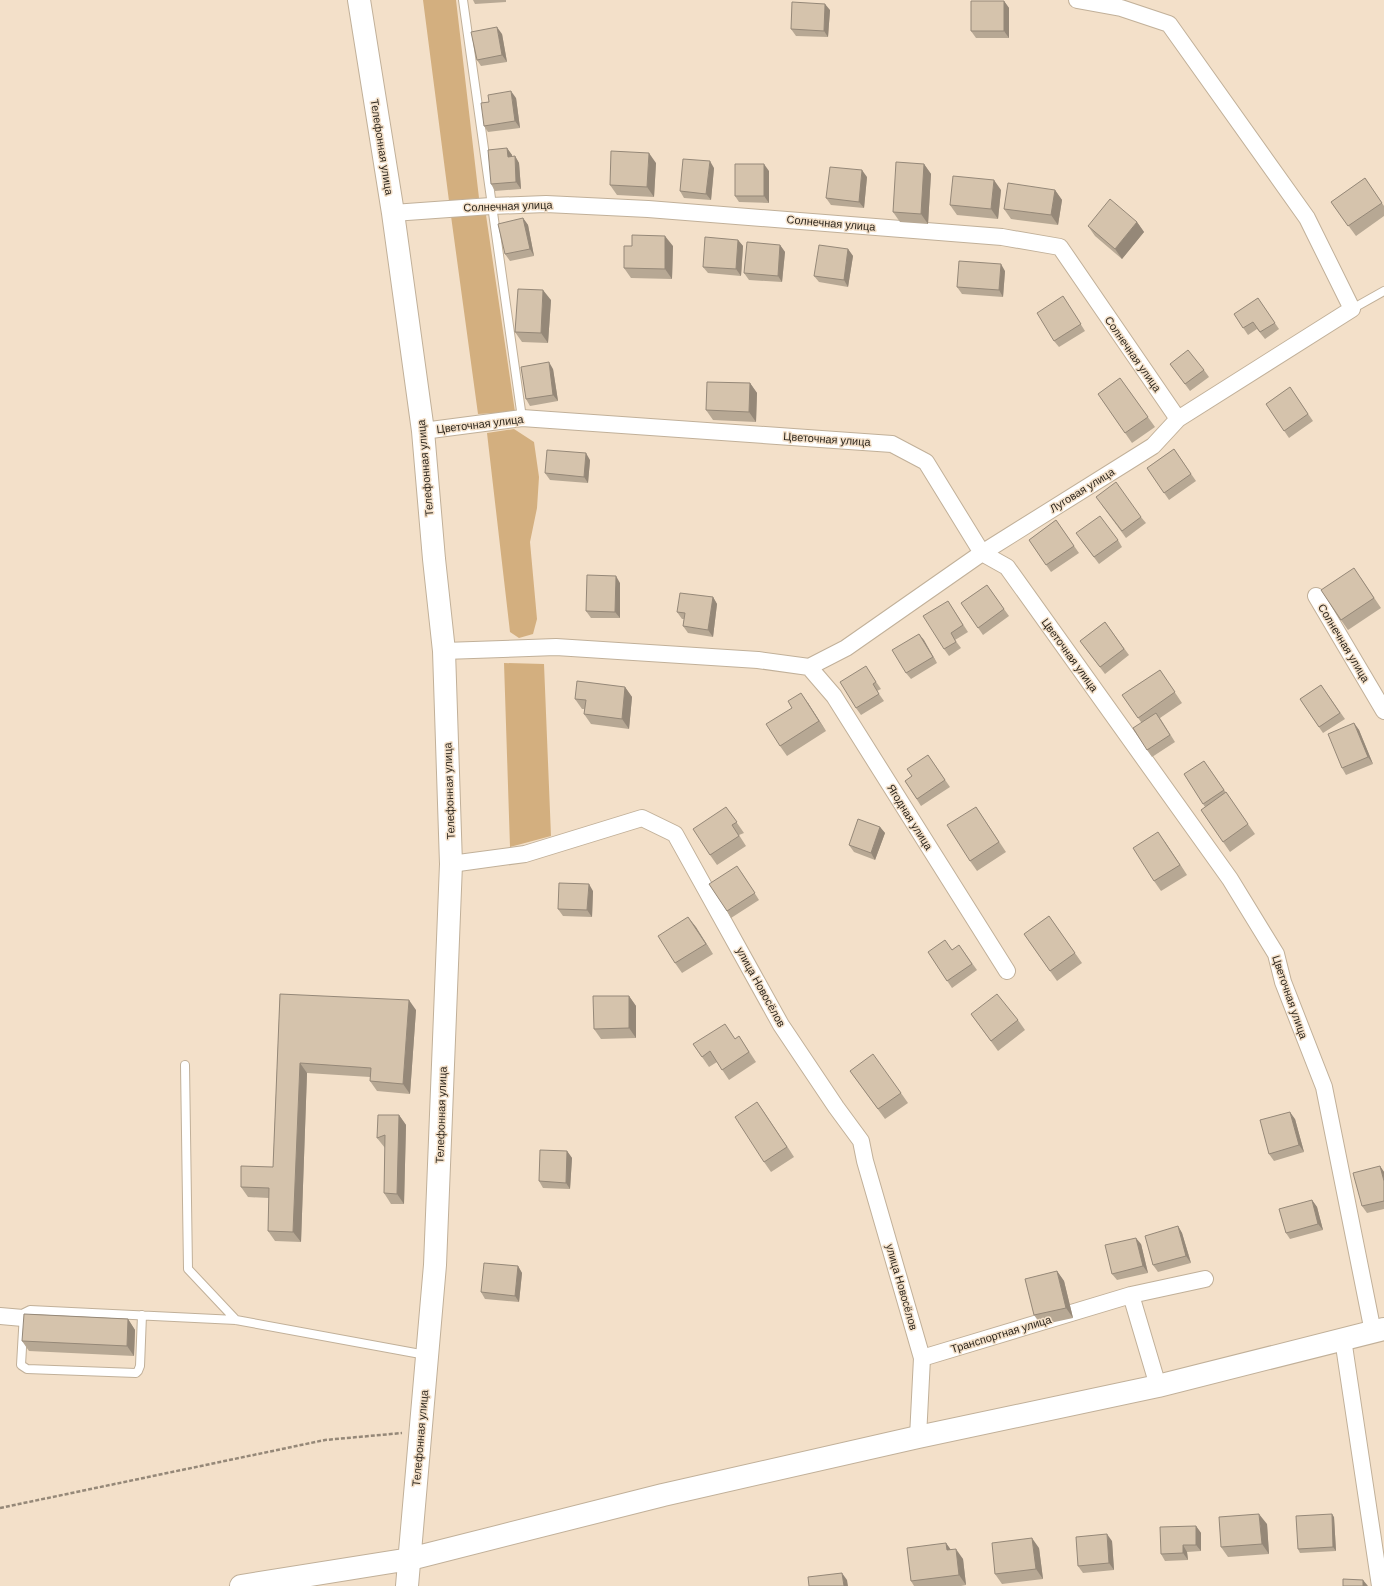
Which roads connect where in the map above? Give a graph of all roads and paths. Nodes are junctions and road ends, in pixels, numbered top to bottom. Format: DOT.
graph roads {
  1 [pos="359,0"];
  2 [pos="463,0"];
  3 [pos="1077,0"];
  4 [pos="491,206"];
  5 [pos="393,213"];
  6 [pos="1384,292"];
  7 [pos="1352,309"];
  8 [pos="522,418"];
  9 [pos="1178,419"];
  10 [pos="423,432"];
  11 [pos="982,553"];
  12 [pos="1316,596"];
  13 [pos="444,651"];
  14 [pos="809,667"];
  15 [pos="1384,711"];
  16 [pos="451,864"];
  17 [pos="1007,971"];
  18 [pos="185,1065"];
  19 [pos="1205,1279"];
  20 [pos="1131,1295"];
  21 [pos="142,1315"];
  22 [pos="0,1316"];
  23 [pos="23,1318"];
  24 [pos="236,1320"];
  25 [pos="1378,1331"];
  26 [pos="1343,1339"];
  27 [pos="427,1355"];
  28 [pos="922,1358"];
  29 [pos="1158,1386"];
  30 [pos="420,1431"];
  31 [pos="918,1437"];
  32 [pos="0,1508"];
  33 [pos="410,1559"];
  34 [pos="241,1586"];
  35 [pos="407,1586"];
  36 [pos="1380,1586"];
  1 -- 5 [label="street, Телефонная улица"];
  2 -- 4 [label="lane"];
  3 -- 7 [label="street"];
  4 -- 5 [label="street, Солнечная улица"];
  4 -- 8 [label="lane"];
  4 -- 9 [label="street, Солнечная улица"];
  5 -- 10 [label="street, Телефонная улица"];
  6 -- 7 [label="lane"];
  7 -- 9 [label="street, Луговая улица"];
  8 -- 10 [label="street, Цветочная улица"];
  8 -- 11 [label="street, Цветочная улица"];
  9 -- 11 [label="street, Луговая улица"];
  10 -- 13 [label="street, Телефонная улица"];
  11 -- 14 [label="street, Луговая улица"];
  11 -- 25 [label="street, Цветочная улица"];
  12 -- 15 [label="street, Солнечная улица"];
  13 -- 14 [label="street"];
  13 -- 16 [label="street, Телефонная улица"];
  14 -- 17 [label="street, Ягодная улица"];
  16 -- 27 [label="street, Телефонная улица"];
  16 -- 28 [label="street, улица Новосёлов"];
  18 -- 24 [label="lane"];
  19 -- 20 [label="street, Транспортная улица"];
  20 -- 28 [label="street, Транспортная улица"];
  20 -- 29 [label="street"];
  21 -- 23 [label="lane"];
  21 -- 23 [label="lane"];
  21 -- 24 [label="lane"];
  22 -- 23 [label="street"];
  24 -- 27 [label="lane"];
  25 -- 26 [label="street"];
  26 -- 29 [label="street"];
  26 -- 36 [label="street"];
  27 -- 30 [label="street, Телефонная улица"];
  28 -- 31 [label="street"];
  29 -- 31 [label="street"];
  30 -- 32 [label="path"];
  30 -- 33 [label="street, Телефонная улица"];
  31 -- 33 [label="street"];
  33 -- 34 [label="street"];
  33 -- 35 [label="street, Телефонная улица"];
}
